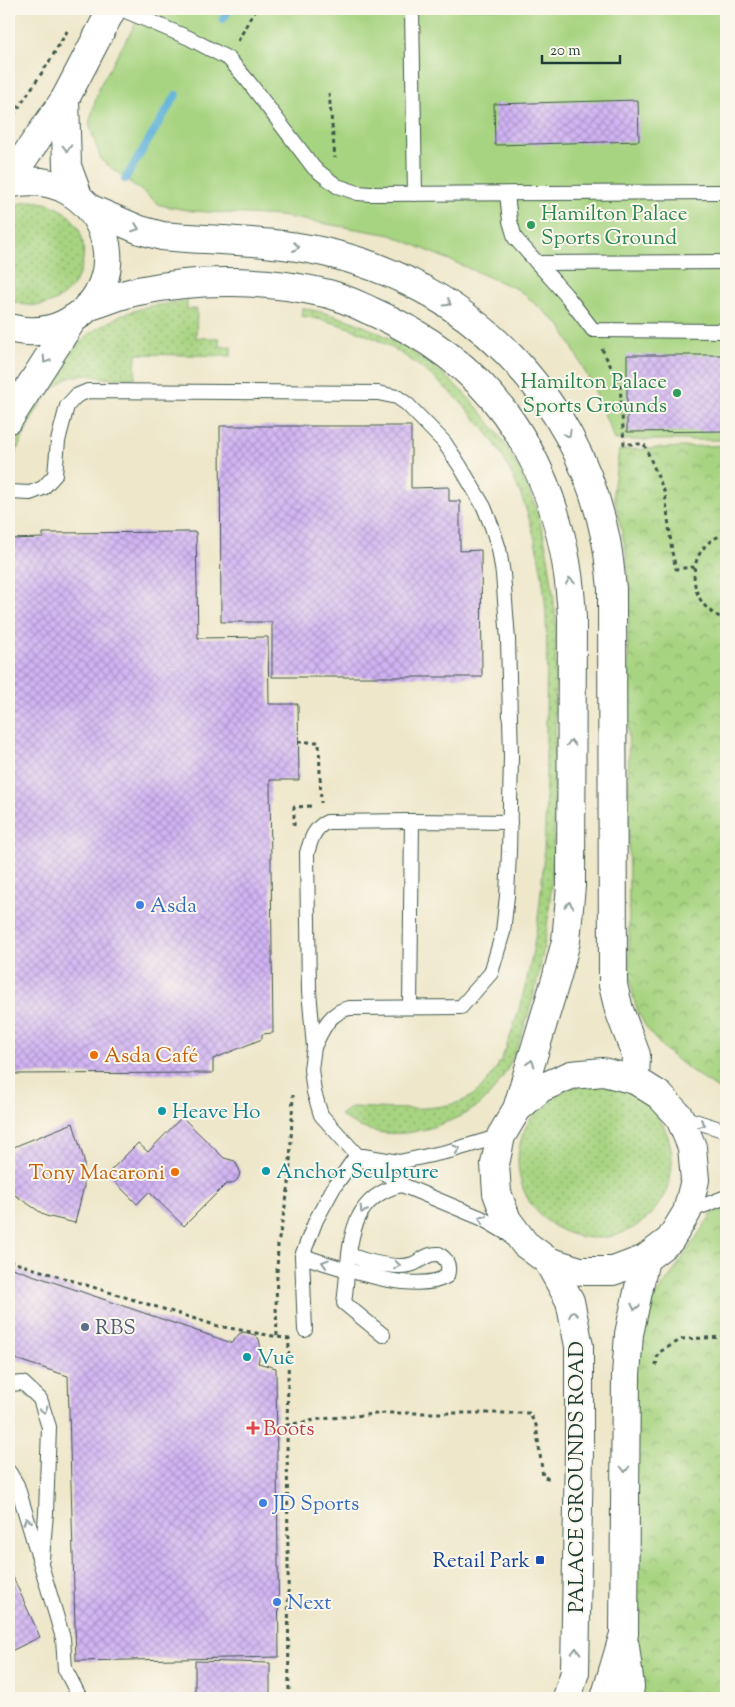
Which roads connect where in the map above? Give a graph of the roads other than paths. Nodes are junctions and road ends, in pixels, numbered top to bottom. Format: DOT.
graph roads {
  1 [pos="112,9"];
  2 [pos="121,9"];
  3 [pos="412,9"];
  4 [pos="65,99"];
  5 [pos="9,179"];
  6 [pos="9,184"];
  7 [pos="726,192"];
  8 [pos="415,194"];
  9 [pos="507,194"];
  10 [pos="84,203"];
  11 [pos="726,262"];
  12 [pos="537,263"];
  13 [pos="80,313"];
  14 [pos="9,328"];
  15 [pos="726,331"];
  16 [pos="9,419"];
  17 [pos="9,492"];
  18 [pos="412,821"];
  19 [pos="510,822"];
  20 [pos="410,1007"];
  21 [pos="314,1047"];
  22 [pos="635,1080"];
  23 [pos="516,1109"];
  24 [pos="679,1116"];
  25 [pos="726,1131"];
  26 [pos="501,1136"];
  27 [pos="357,1155"];
  28 [pos="402,1185"];
  29 [pos="726,1197"];
  30 [pos="687,1212"];
  31 [pos="525,1244"];
  32 [pos="350,1255"];
  33 [pos="302,1256"];
  34 [pos="645,1260"];
  35 [pos="548,1261"];
  36 [pos="348,1270"];
  37 [pos="305,1330"];
  38 [pos="383,1336"];
  39 [pos="9,1384"];
  40 [pos="9,1472"];
  41 [pos="42,1568"];
  42 [pos="624,1634"];
  43 [pos="80,1698"];
  44 [pos="567,1698"];
  45 [pos="605,1698"];
  46 [pos="628,1698"];
  1 -- 4 [label="main road"];
  2 -- 8 [label="lane"];
  3 -- 8 [label="lane"];
  4 -- 5 [label="main road"];
  4 -- 10 [label="main road, one-way"];
  6 -- 10 [label="main road"];
  7 -- 9 [label="lane"];
  8 -- 9 [label="lane"];
  9 -- 12 [label="lane"];
  10 -- 13 [label="main road"];
  10 -- 22 [label="main road, one-way"];
  11 -- 12 [label="lane"];
  12 -- 15 [label="lane"];
  13 -- 14 [label="main road"];
  13 -- 16 [label="main road, one-way"];
  23 -- 13 [label="main road, one-way"];
  17 -- 19 [label="lane"];
  18 -- 19 [label="lane"];
  18 -- 20 [label="lane"];
  18 -- 21 [label="lane"];
  19 -- 20 [label="lane"];
  20 -- 21 [label="lane"];
  21 -- 27 [label="lane"];
  22 -- 23 [label="main road"];
  22 -- 24 [label="main road"];
  23 -- 26 [label="main road"];
  24 -- 25 [label="lane, one-way"];
  24 -- 30 [label="main road"];
  27 -- 26 [label="lane, one-way"];
  26 -- 31 [label="main road"];
  27 -- 28 [label="lane"];
  27 -- 33 [label="lane"];
  31 -- 28 [label="lane, one-way"];
  28 -- 32 [label="lane, one-way"];
  29 -- 30 [label="lane"];
  30 -- 34 [label="main road"];
  31 -- 35 [label="main road"];
  32 -- 36 [label="lane"];
  32 -- 36 [label="lane, one-way"];
  36 -- 33 [label="lane, one-way"];
  33 -- 37 [label="lane"];
  34 -- 35 [label="main road"];
  34 -- 42 [label="main road, one-way"];
  44 -- 35 [label="main road, PALACE GROUNDS ROAD, one-way"];
  36 -- 38 [label="lane"];
  39 -- 41 [label="lane, one-way"];
  41 -- 40 [label="lane, one-way"];
  41 -- 43 [label="lane"];
  42 -- 45 [label="main road"];
  42 -- 46 [label="main road"];
}
